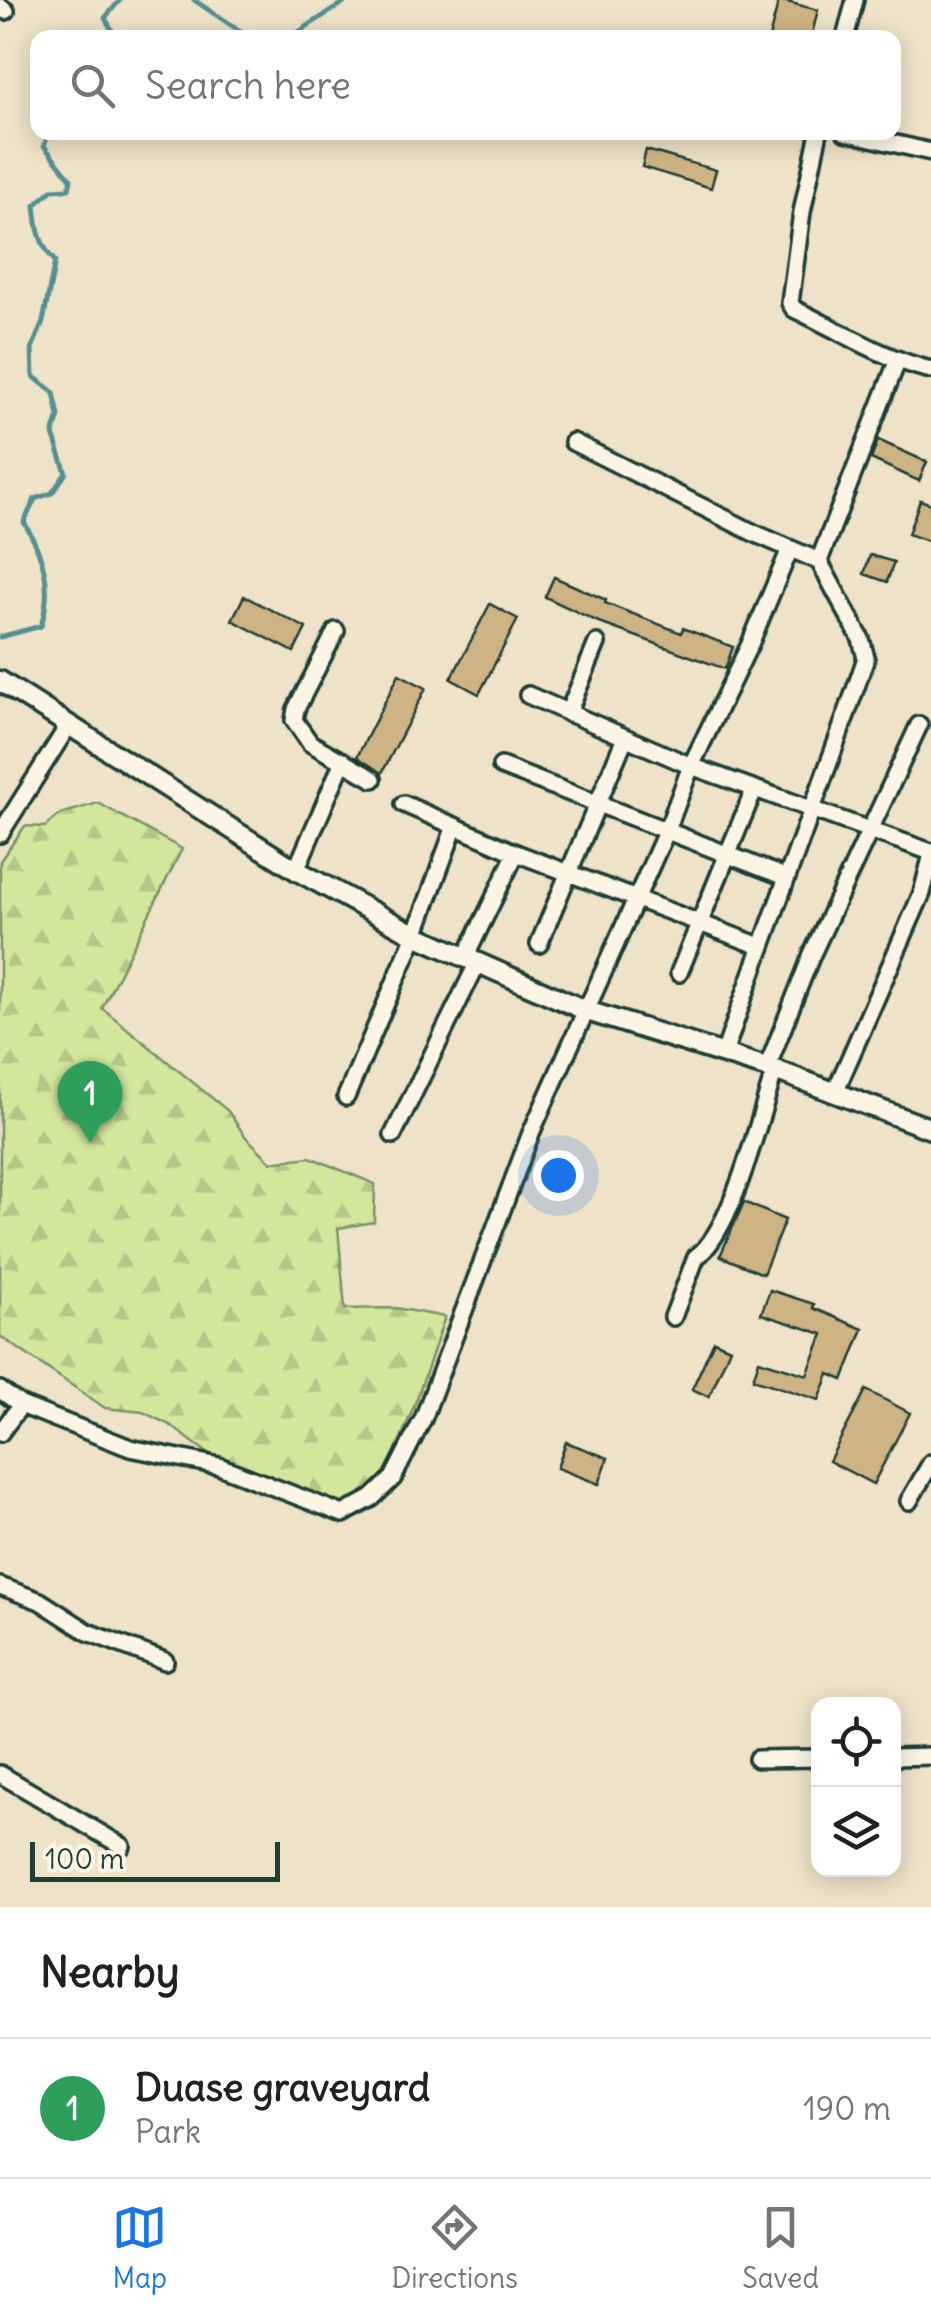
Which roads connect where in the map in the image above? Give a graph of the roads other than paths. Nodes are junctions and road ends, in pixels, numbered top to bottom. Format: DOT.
graph roads {
  1 [pos="854,0"];
  2 [pos="846,30"];
  3 [pos="818,140"];
  4 [pos="879,140"];
  5 [pos="931,152"];
  6 [pos="897,362"];
  7 [pos="931,370"];
  8 [pos="573,442"];
  9 [pos="790,548"];
  10 [pos="819,561"];
  11 [pos="336,631"];
  12 [pos="597,643"];
  13 [pos="0,681"];
  14 [pos="528,695"];
  15 [pos="568,712"];
  16 [pos="68,726"];
  17 [pos="919,726"];
  18 [pos="626,738"];
  19 [pos="343,761"];
  20 [pos="501,766"];
  21 [pos="690,766"];
  22 [pos="374,779"];
  23 [pos="754,790"];
  24 [pos="597,803"];
  25 [pos="404,804"];
  26 [pos="813,812"];
  27 [pos="456,826"];
  28 [pos="667,830"];
  29 [pos="872,832"];
  30 [pos="0,834"];
  31 [pos="516,853"];
  32 [pos="727,855"];
  33 [pos="931,855"];
  34 [pos="296,870"];
  35 [pos="570,872"];
  36 [pos="785,877"];
  37 [pos="636,897"];
  38 [pos="702,923"];
  39 [pos="415,935"];
  40 [pos="540,944"];
  41 [pos="760,946"];
  42 [pos="471,961"];
  43 [pos="679,973"];
  44 [pos="587,1010"];
  45 [pos="724,1054"];
  46 [pos="771,1069"];
  47 [pos="835,1092"];
  48 [pos="346,1097"];
  49 [pos="931,1129"];
  50 [pos="393,1135"];
  51 [pos="673,1317"];
  52 [pos="0,1390"];
  53 [pos="22,1405"];
  54 [pos="0,1433"];
  55 [pos="931,1463"];
  56 [pos="909,1501"];
  57 [pos="0,1586"];
  58 [pos="165,1661"];
  59 [pos="901,1756"];
  60 [pos="931,1756"];
  61 [pos="757,1758"];
  62 [pos="811,1758"];
  63 [pos="0,1774"];
  64 [pos="122,1846"];
  1 -- 2 [label="street"];
  3 -- 6 [label="street"];
  4 -- 5 [label="street"];
  6 -- 7 [label="street"];
  6 -- 10 [label="street"];
  8 -- 9 [label="street"];
  9 -- 10 [label="street"];
  9 -- 21 [label="street"];
  10 -- 26 [label="street"];
  11 -- 19 [label="street"];
  12 -- 15 [label="street"];
  13 -- 16 [label="street"];
  14 -- 15 [label="street"];
  15 -- 18 [label="street"];
  16 -- 30 [label="street"];
  16 -- 34 [label="street"];
  17 -- 29 [label="street"];
  18 -- 21 [label="street"];
  18 -- 24 [label="street"];
  19 -- 22 [label="street"];
  19 -- 34 [label="street"];
  20 -- 24 [label="street"];
  21 -- 23 [label="street"];
  21 -- 28 [label="street"];
  23 -- 26 [label="street"];
  23 -- 32 [label="street"];
  24 -- 28 [label="street"];
  24 -- 35 [label="street"];
  25 -- 27 [label="street"];
  26 -- 29 [label="street"];
  26 -- 36 [label="street"];
  27 -- 31 [label="street"];
  27 -- 39 [label="street"];
  28 -- 32 [label="street"];
  28 -- 37 [label="street"];
  29 -- 33 [label="street"];
  29 -- 46 [label="street"];
  31 -- 35 [label="street"];
  31 -- 42 [label="street"];
  32 -- 36 [label="street"];
  32 -- 38 [label="street"];
  33 -- 47 [label="street"];
  34 -- 39 [label="street"];
  35 -- 37 [label="street"];
  35 -- 40 [label="street"];
  36 -- 41 [label="street"];
  37 -- 38 [label="street"];
  37 -- 44 [label="street"];
  38 -- 41 [label="street"];
  38 -- 43 [label="street"];
  39 -- 42 [label="street"];
  39 -- 48 [label="street"];
  41 -- 45 [label="street"];
  42 -- 44 [label="street"];
  42 -- 50 [label="street"];
  44 -- 45 [label="street"];
  44 -- 53 [label="street"];
  45 -- 46 [label="street"];
  46 -- 47 [label="street"];
  46 -- 51 [label="street"];
  47 -- 49 [label="street"];
  52 -- 53 [label="street"];
  53 -- 54 [label="street"];
  55 -- 56 [label="street"];
  57 -- 58 [label="street"];
  59 -- 60 [label="street"];
  61 -- 62 [label="street"];
  63 -- 64 [label="street"];
}
